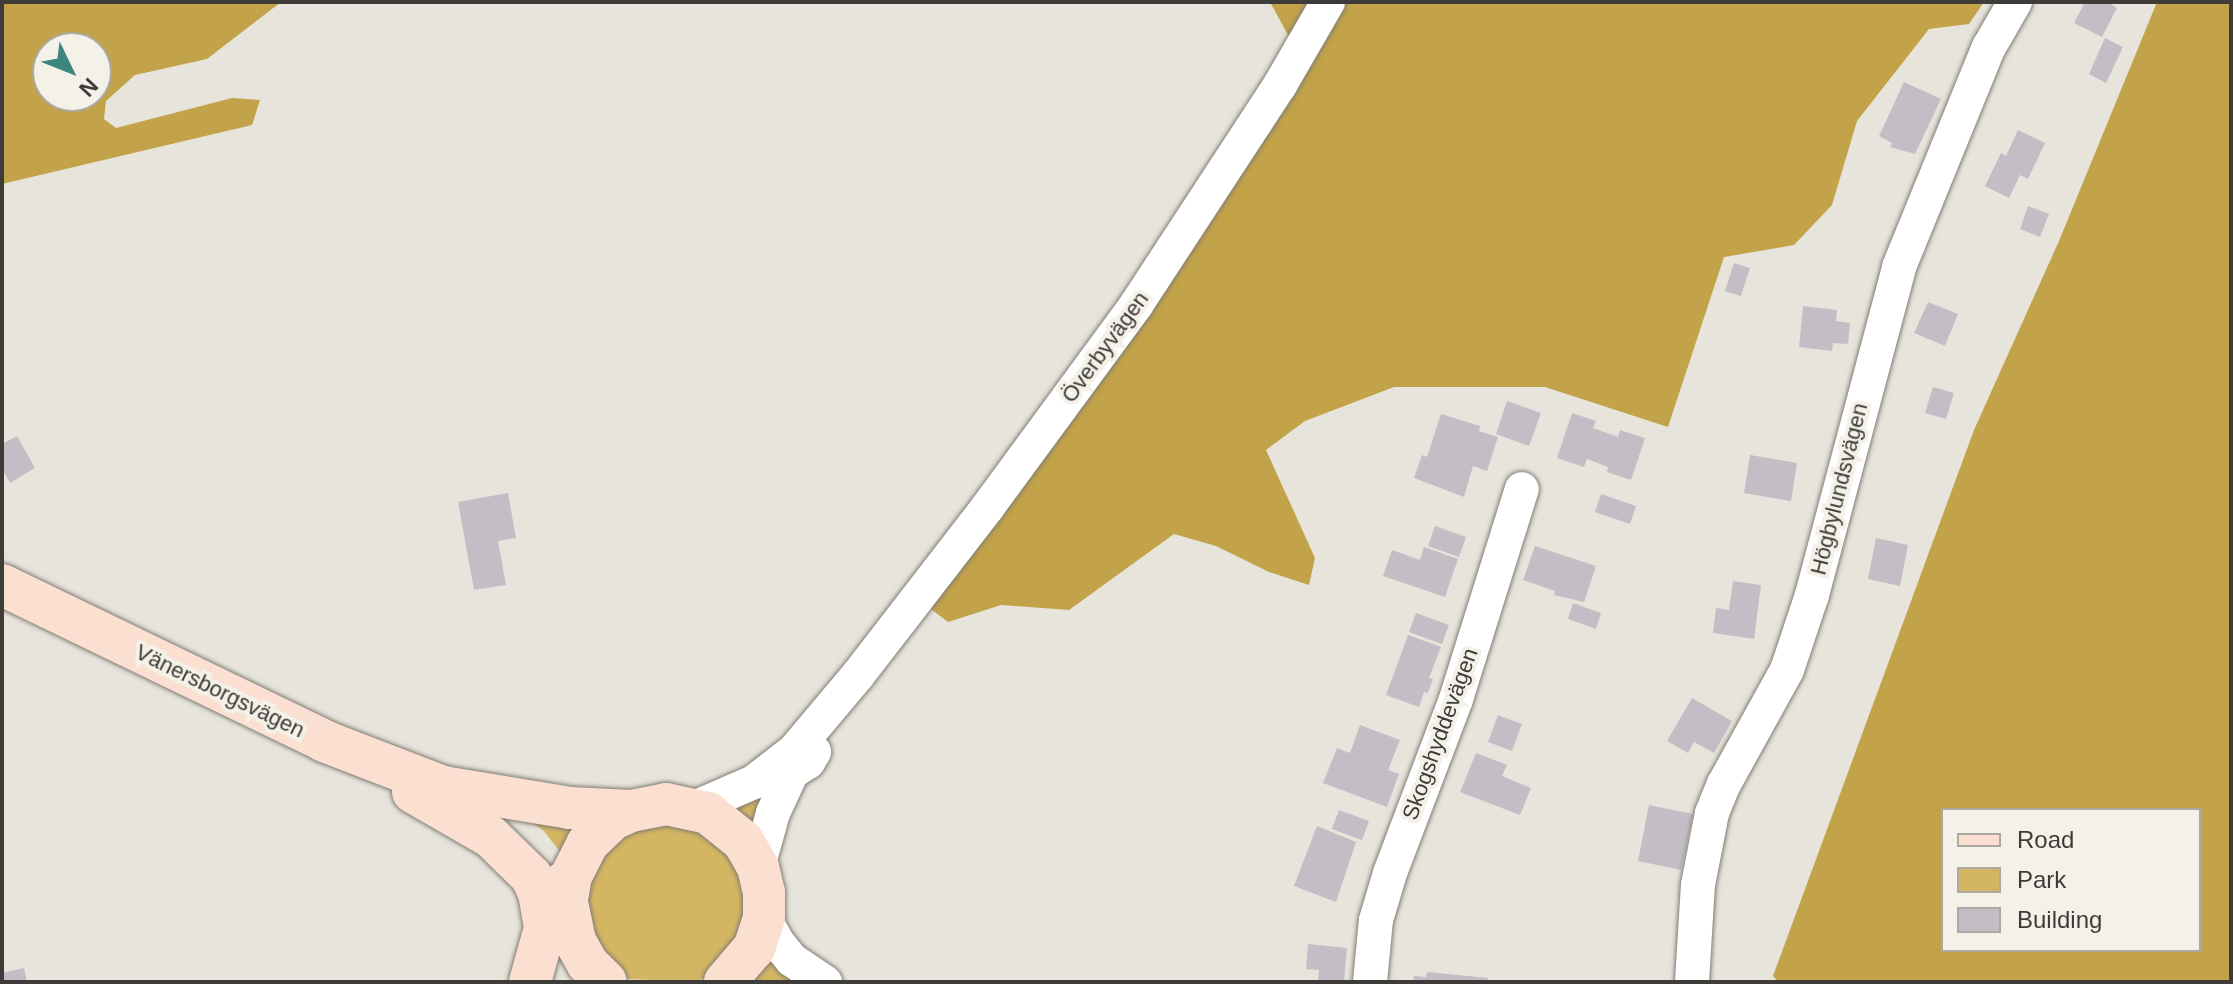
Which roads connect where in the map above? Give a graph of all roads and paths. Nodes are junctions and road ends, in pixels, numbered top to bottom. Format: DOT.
graph roads {
  1 [pos="1328,2"];
  2 [pos="2015,2"];
  3 [pos="1522,489"];
  4 [pos="2,585"];
  5 [pos="858,675"];
  6 [pos="370,761"];
  7 [pos="443,787"];
  8 [pos="694,808"];
  9 [pos="631,811"];
  10 [pos="758,867"];
  11 [pos="569,911"];
  12 [pos="764,918"];
  13 [pos="530,982"];
  14 [pos="553,982"];
  15 [pos="606,982"];
  16 [pos="725,982"];
  17 [pos="825,982"];
  18 [pos="1370,982"];
  19 [pos="1692,982"];
  1 -- 5 [label="street, Överbyvägen"];
  2 -- 19 [label="street, Högbylundsvägen"];
  3 -- 18 [label="street, Skogshyddevägen"];
  4 -- 6 [label="main road, Vänersborgsvägen"];
  5 -- 8 [label="street, Överbyvägen"];
  5 -- 10 [label="street, Överbyvägen"];
  6 -- 7 [label="main road, Vänersborgsvägen"];
  6 -- 13 [label="main road"];
  7 -- 9 [label="main road, Vänersborgsvägen"];
  7 -- 11 [label="main road, Vänersborgsvägen"];
  8 -- 9 [label="main road, Vänersborgsvägen"];
  8 -- 10 [label="main road, Vänersborgsvägen"];
  9 -- 11 [label="main road"];
  10 -- 12 [label="main road, Vänersborgsvägen"];
  11 -- 14 [label="main road"];
  11 -- 15 [label="main road, Vänersborgsvägen"];
  12 -- 16 [label="main road"];
  12 -- 17 [label="street, Vänersborgsvägen"];
}
